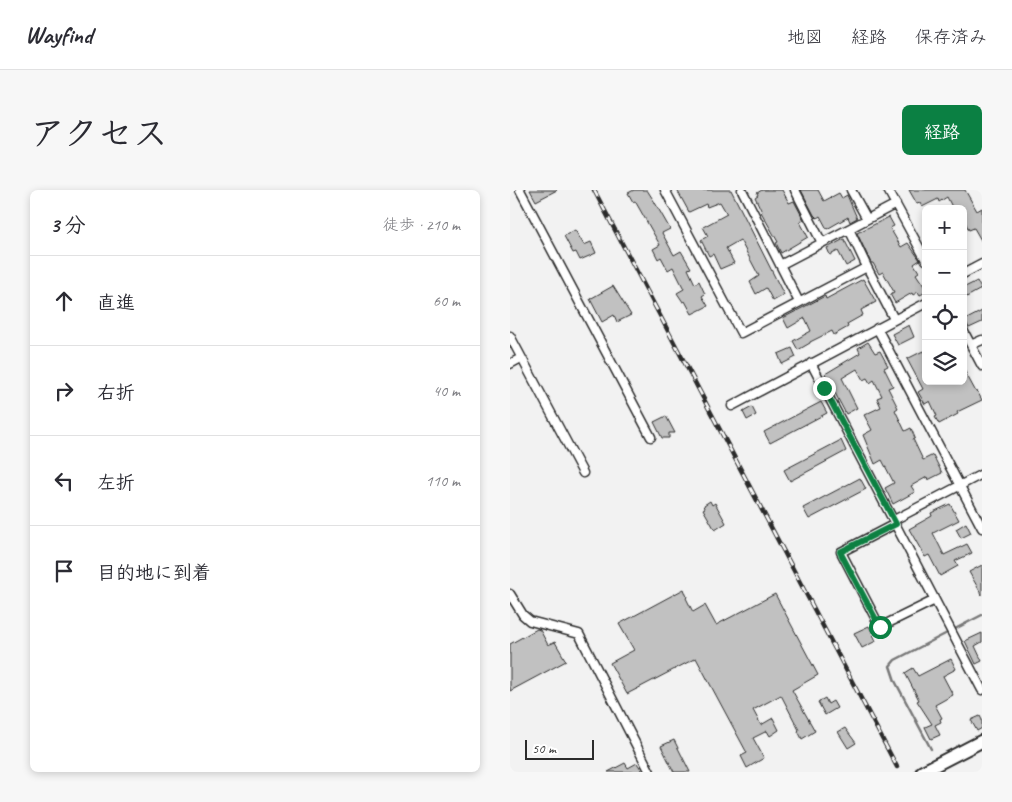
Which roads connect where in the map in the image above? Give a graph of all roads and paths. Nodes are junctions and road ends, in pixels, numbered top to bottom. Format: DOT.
graph roads {
  1 [pos="520,190"];
  2 [pos="665,190"];
  3 [pos="742,190"];
  4 [pos="795,190"];
  5 [pos="851,190"];
  6 [pos="888,190"];
  7 [pos="896,204"];
  8 [pos="867,219"];
  9 [pos="849,229"];
  10 [pos="822,243"];
  11 [pos="922,253"];
  12 [pos="982,264"];
  13 [pos="780,265"];
  14 [pos="867,267"];
  15 [pos="967,272"];
  16 [pos="799,302"];
  17 [pos="922,305"];
  18 [pos="894,319"];
  19 [pos="877,328"];
  20 [pos="510,336"];
  21 [pos="967,338"];
  22 [pos="982,340"];
  23 [pos="971,345"];
  24 [pos="521,358"];
  25 [pos="812,363"];
  26 [pos="510,364"];
  27 [pos="982,366"];
  28 [pos="732,406"];
  29 [pos="650,437"];
  30 [pos="583,474"];
  31 [pos="982,474"];
  32 [pos="960,485"];
  33 [pos="894,522"];
  34 [pos="982,528"];
  35 [pos="510,594"];
  36 [pos="935,600"];
  37 [pos="982,690"];
  38 [pos="982,741"];
  39 [pos="650,772"];
  40 [pos="922,772"];
  1 -- 29 [label="street"];
  2 -- 16 [label="street"];
  3 -- 13 [label="street"];
  4 -- 10 [label="street"];
  5 -- 8 [label="street"];
  6 -- 7 [label="street"];
  7 -- 8 [label="street"];
  7 -- 11 [label="street"];
  8 -- 9 [label="street"];
  9 -- 10 [label="street"];
  9 -- 14 [label="street"];
  10 -- 13 [label="street"];
  12 -- 15 [label="street"];
  13 -- 16 [label="street"];
  14 -- 16 [label="street"];
  14 -- 18 [label="street"];
  17 -- 18 [label="street"];
  18 -- 19 [label="street"];
  19 -- 25 [label="street"];
  19 -- 32 [label="street"];
  20 -- 24 [label="street"];
  21 -- 23 [label="street"];
  22 -- 23 [label="street"];
  23 -- 27 [label="street"];
  24 -- 26 [label="street"];
  24 -- 30 [label="street"];
  25 -- 28 [label="street"];
  25 -- 33 [label="street"];
  31 -- 32 [label="street"];
  32 -- 33 [label="street"];
  32 -- 34 [label="street"];
  33 -- 36 [label="street"];
  33 -- 36 [label="street"];
  35 -- 39 [label="street"];
  36 -- 37 [label="street"];
  38 -- 40 [label="street"];
}
